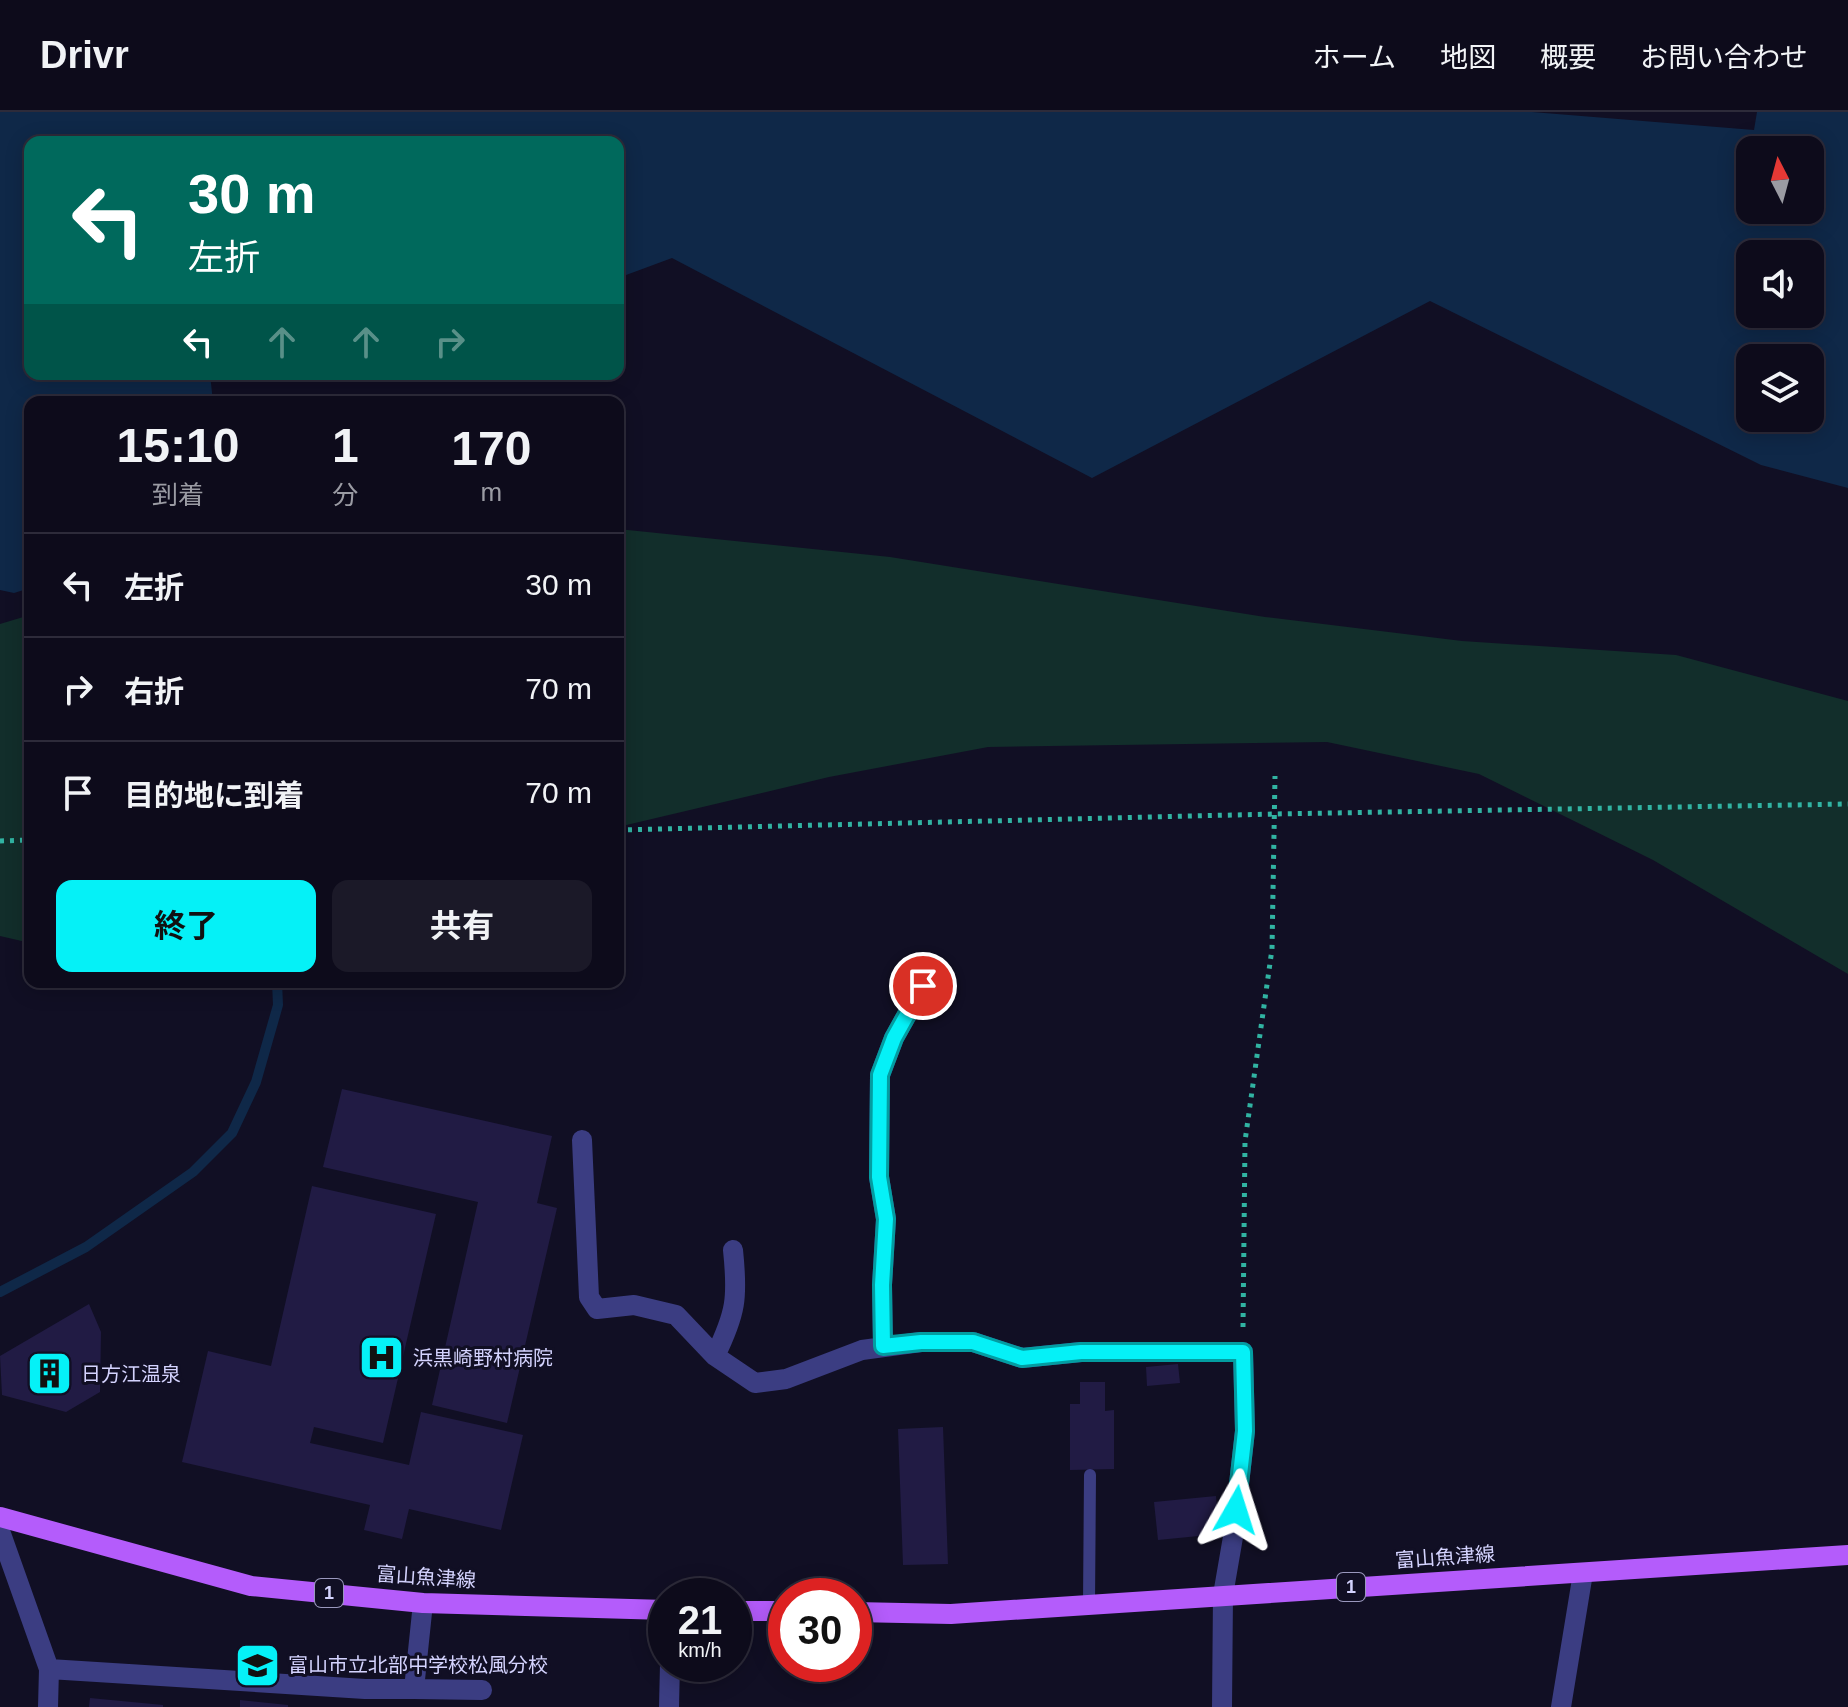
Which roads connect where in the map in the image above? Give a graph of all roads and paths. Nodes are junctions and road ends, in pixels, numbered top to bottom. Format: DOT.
graph roads {
  1 [pos="1275,776"];
  2 [pos="1848,804"];
  3 [pos="1274,814"];
  4 [pos="624,830"];
  5 [pos="24,840"];
  6 [pos="0,841"];
  7 [pos="923,986"];
  8 [pos="582,1140"];
  9 [pos="733,1250"];
  10 [pos="883,1346"];
  11 [pos="1243,1352"];
  12 [pos="715,1356"];
  13 [pos="1090,1475"];
  14 [pos="0,1517"];
  15 [pos="0,1531"];
  16 [pos="1848,1555"];
  17 [pos="1583,1573"];
  18 [pos="1223,1595"];
  19 [pos="423,1603"];
  20 [pos="1089,1604"];
  21 [pos="648,1609"];
  22 [pos="872,1612"];
  23 [pos="49,1669"];
  24 [pos="670,1682"];
  25 [pos="414,1689"];
  26 [pos="482,1690"];
  27 [pos="48,1707"];
  28 [pos="669,1707"];
  29 [pos="1222,1707"];
  30 [pos="1561,1707"];
  1 -- 3 [label="path"];
  2 -- 3 [label="path"];
  3 -- 4 [label="path"];
  3 -- 11 [label="path"];
  5 -- 6 [label="path"];
  7 -- 10 [label="street"];
  8 -- 12 [label="street"];
  9 -- 12 [label="street"];
  10 -- 11 [label="street"];
  10 -- 12 [label="street"];
  11 -- 18 [label="street"];
  13 -- 20 [label="lane"];
  14 -- 19 [label="main road, 富山魚津線 / 1"];
  15 -- 23 [label="street"];
  16 -- 17 [label="main road, 富山魚津線 / 1"];
  17 -- 18 [label="main road, 富山魚津線 / 1"];
  17 -- 30 [label="street"];
  18 -- 20 [label="main road, 富山魚津線 / 1"];
  18 -- 29 [label="street"];
  19 -- 21 [label="main road, 富山魚津線 / 1"];
  19 -- 25 [label="street"];
  20 -- 22 [label="main road, 富山魚津線 / 1"];
  23 -- 25 [label="street"];
  23 -- 27 [label="street"];
  24 -- 28 [label="street"];
  25 -- 26 [label="street"];
}
